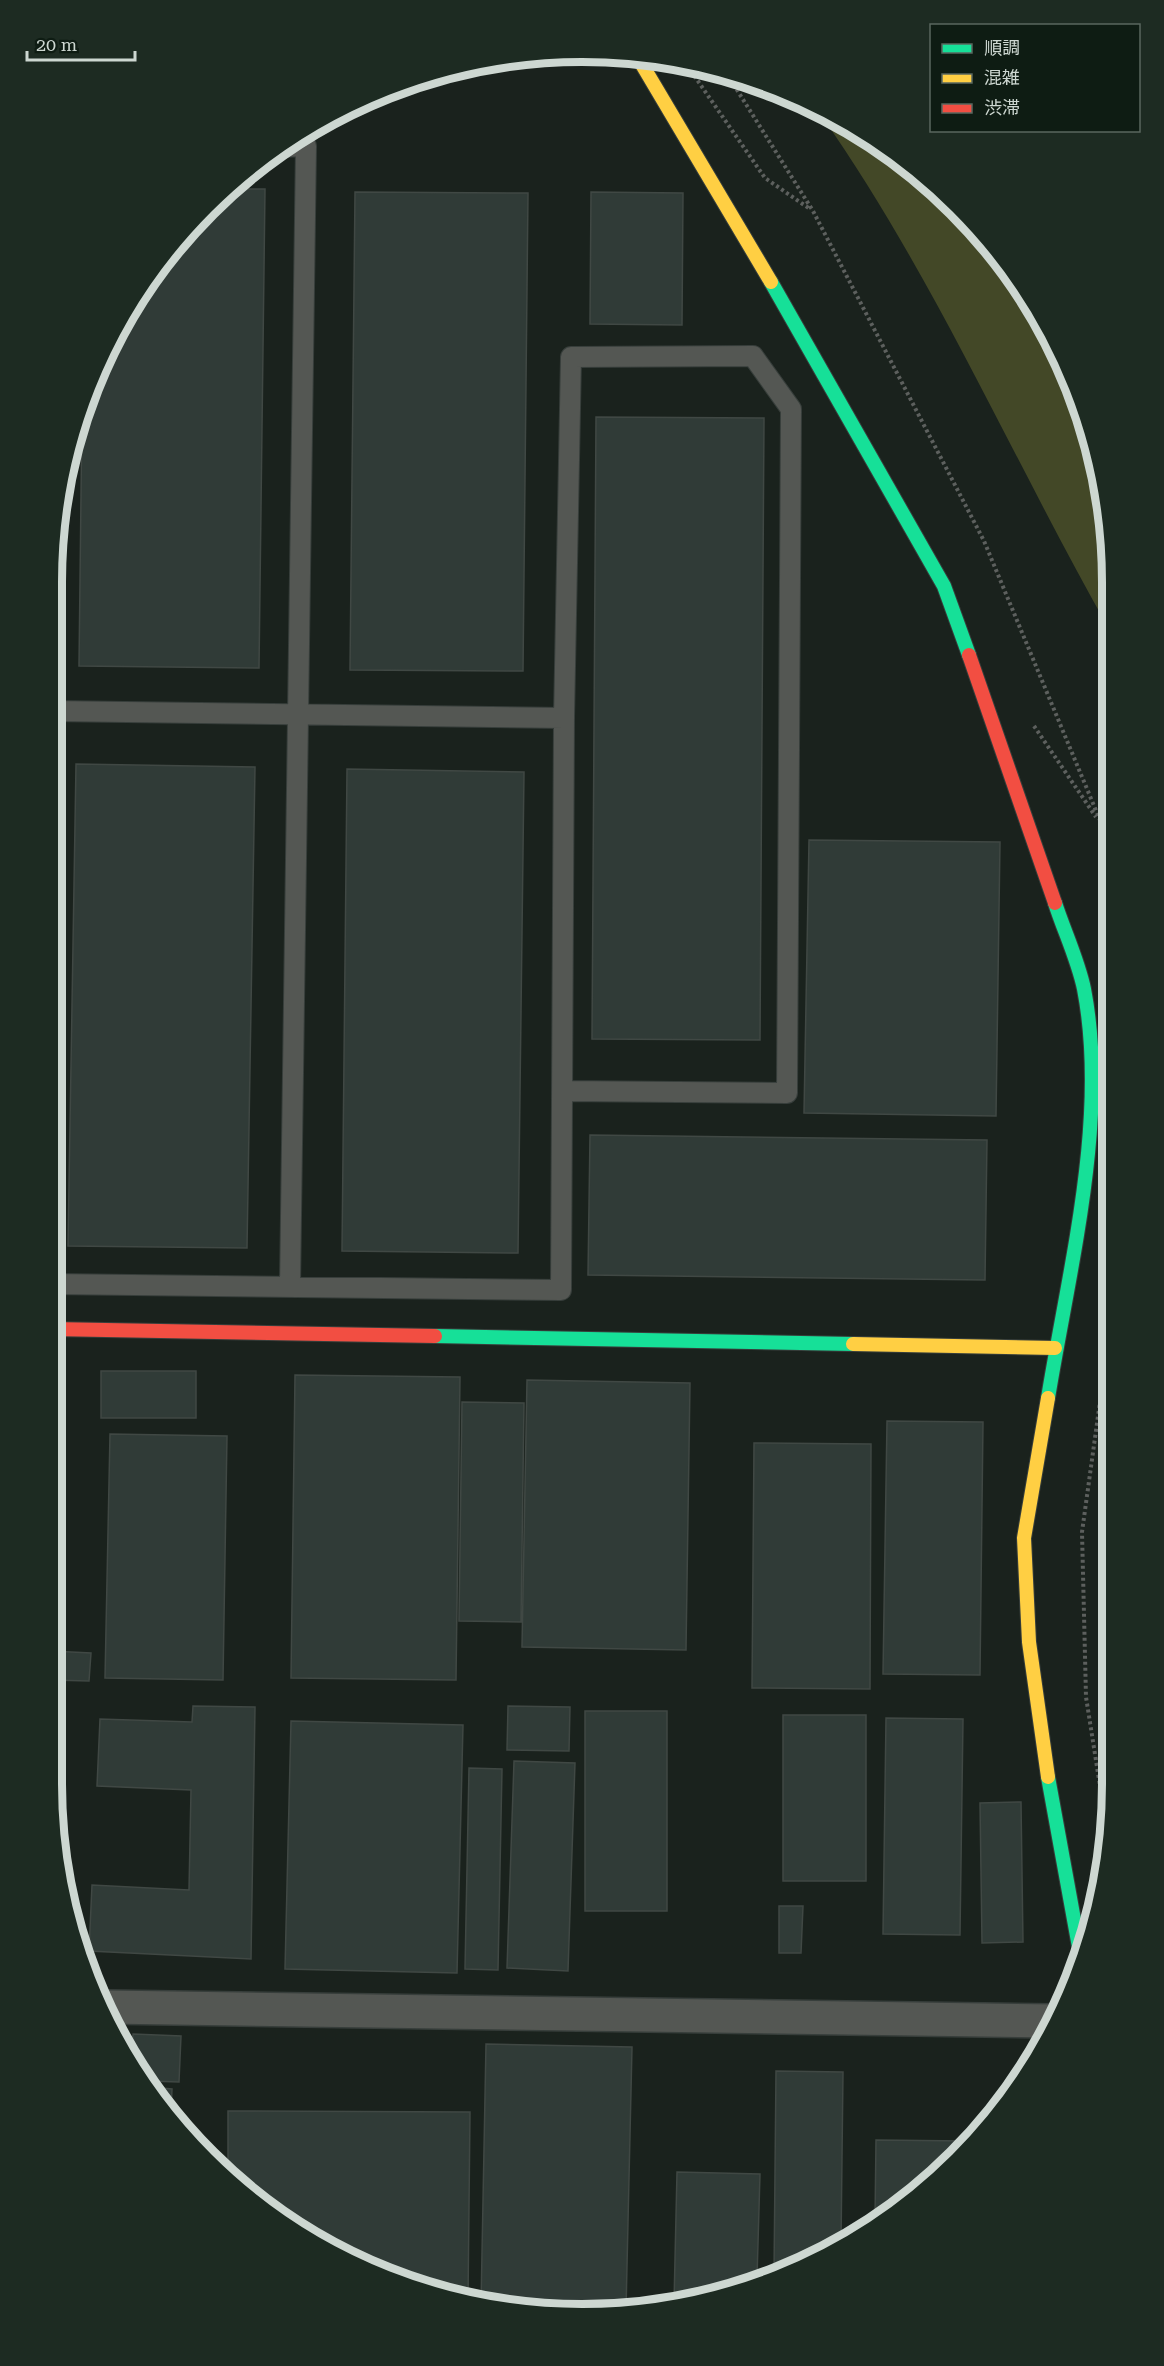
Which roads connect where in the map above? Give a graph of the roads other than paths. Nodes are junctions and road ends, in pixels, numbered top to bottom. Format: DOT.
graph roads {
  1 [pos="644,65"];
  2 [pos="297,146"];
  3 [pos="62,711"];
  4 [pos="298,715"];
  5 [pos="564,718"];
  6 [pos="563,1091"];
  7 [pos="62,1284"];
  8 [pos="290,1287"];
  9 [pos="62,1329"];
  10 [pos="1055,1348"];
  11 [pos="1079,1940"];
  12 [pos="112,2007"];
  13 [pos="1045,2021"];
  1 -- 10 [label="street"];
  2 -- 4 [label="lane"];
  3 -- 4 [label="lane"];
  4 -- 5 [label="lane"];
  4 -- 8 [label="lane"];
  5 -- 6 [label="lane"];
  5 -- 6 [label="lane"];
  6 -- 8 [label="lane"];
  7 -- 8 [label="lane"];
  9 -- 10 [label="street"];
  10 -- 11 [label="street"];
  12 -- 13 [label="street"];
}
